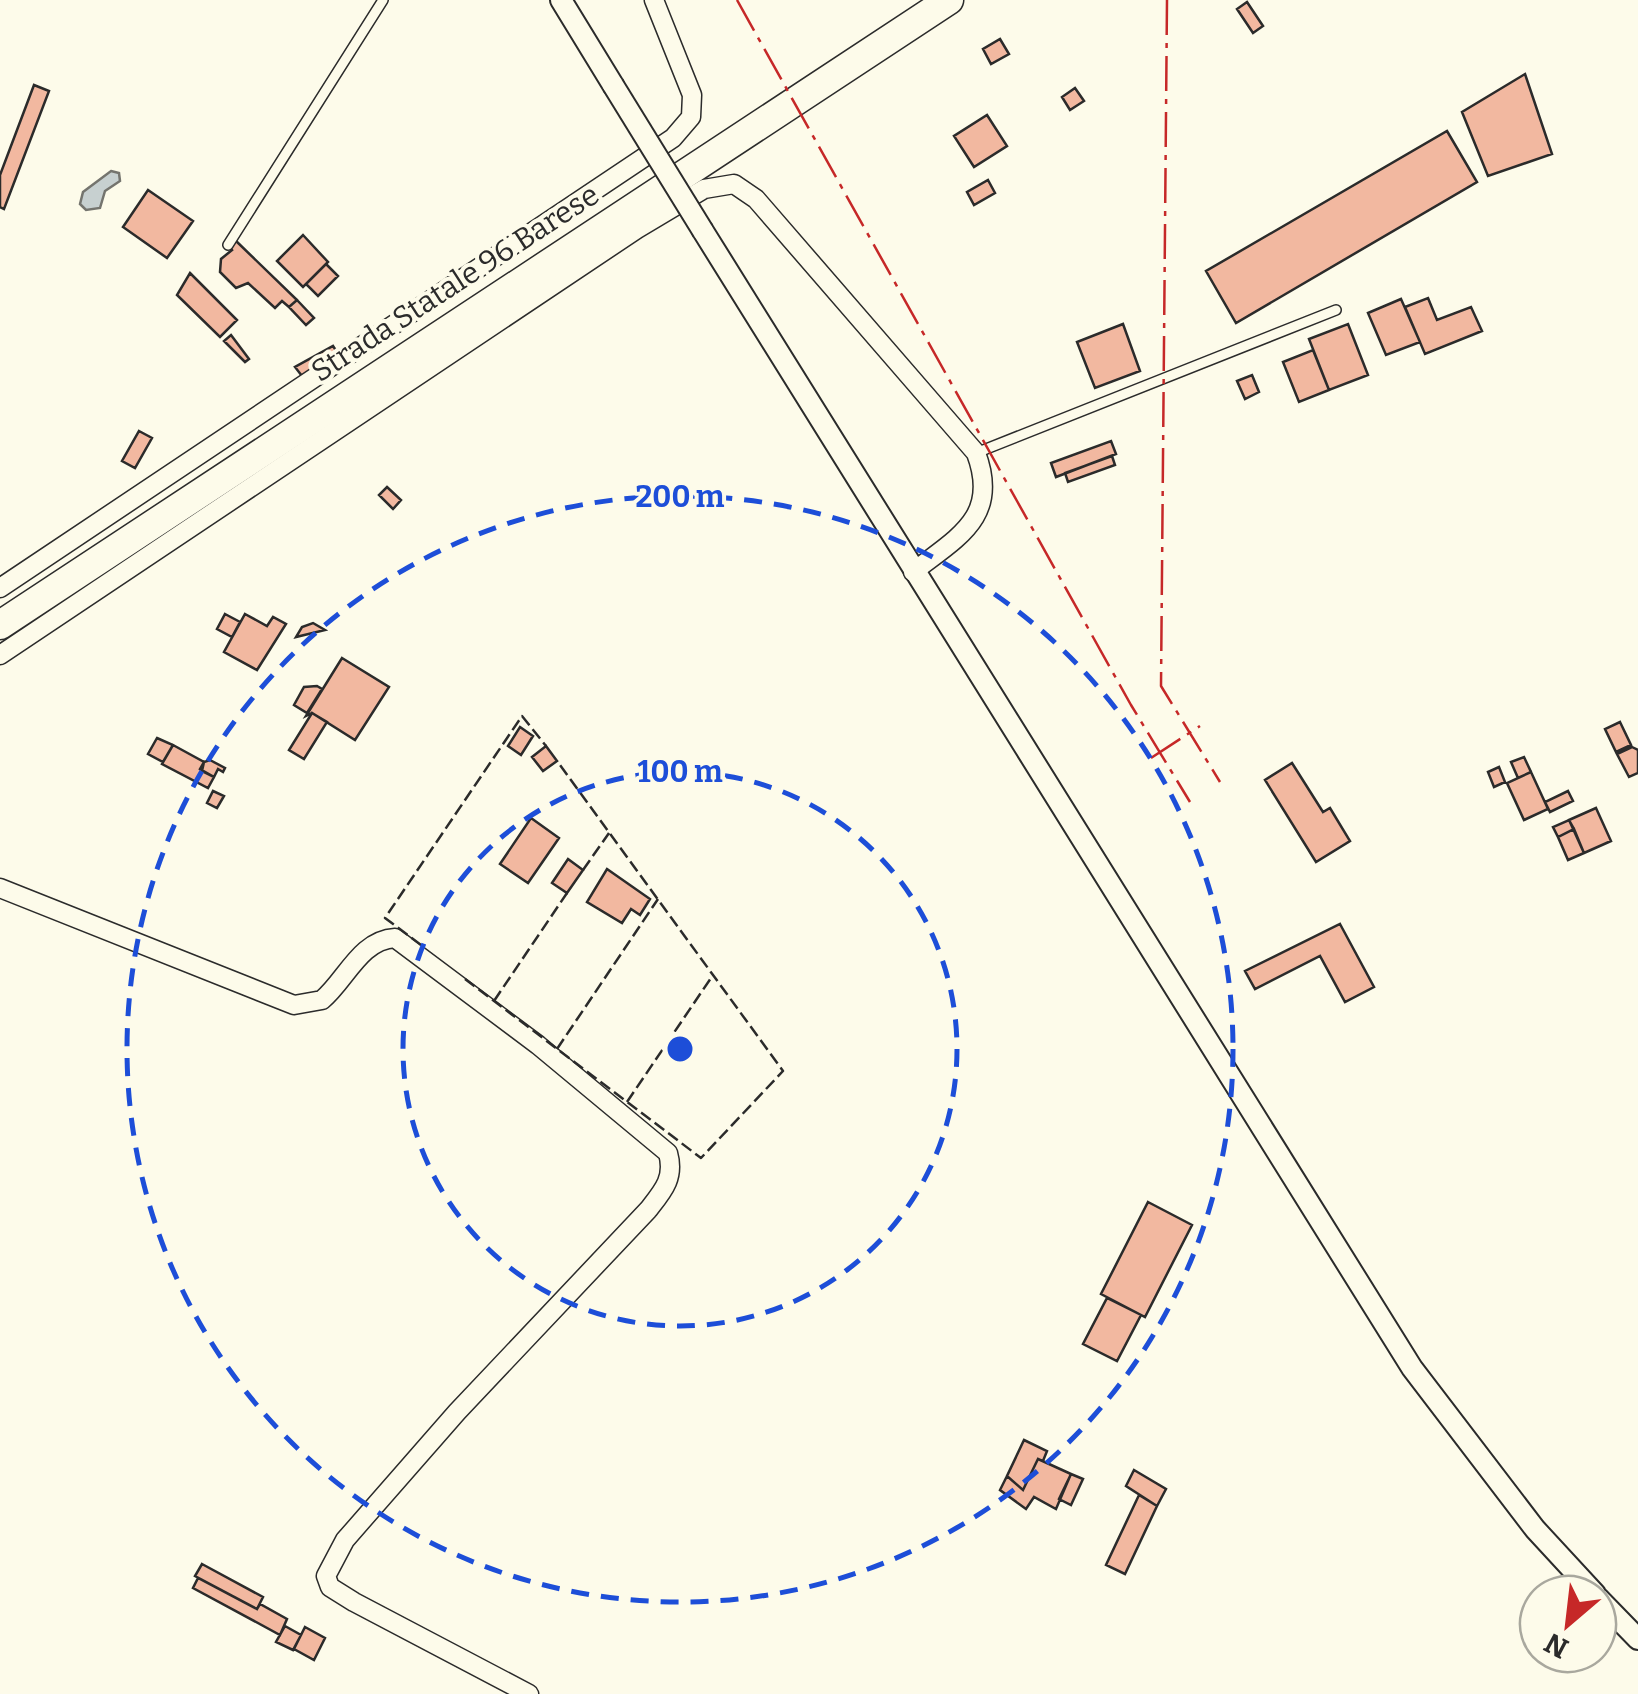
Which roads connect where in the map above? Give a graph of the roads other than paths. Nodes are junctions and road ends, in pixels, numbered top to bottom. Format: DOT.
graph roads {
  1 [pos="382,0"];
  2 [pos="561,0"];
  3 [pos="654,0"];
  4 [pos="949,0"];
  5 [pos="228,245"];
  6 [pos="1336,310"];
  7 [pos="976,453"];
  8 [pos="912,572"];
  9 [pos="0,588"];
  10 [pos="0,625"];
  11 [pos="0,655"];
  12 [pos="0,888"];
  13 [pos="1576,1574"];
  14 [pos="1618,1619"];
  15 [pos="1638,1639"];
  16 [pos="529,1694"];
  1 -- 5 [label="lane"];
  2 -- 8 [label="street, bridge"];
  3 -- 9 [label="street"];
  4 -- 10 [label="highway, Strada Statale 96 Barese"];
  6 -- 7 [label="lane"];
  7 -- 8 [label="street"];
  7 -- 11 [label="street"];
  8 -- 13 [label="street"];
  12 -- 16 [label="street"];
  14 -- 15 [label="street"];
}
